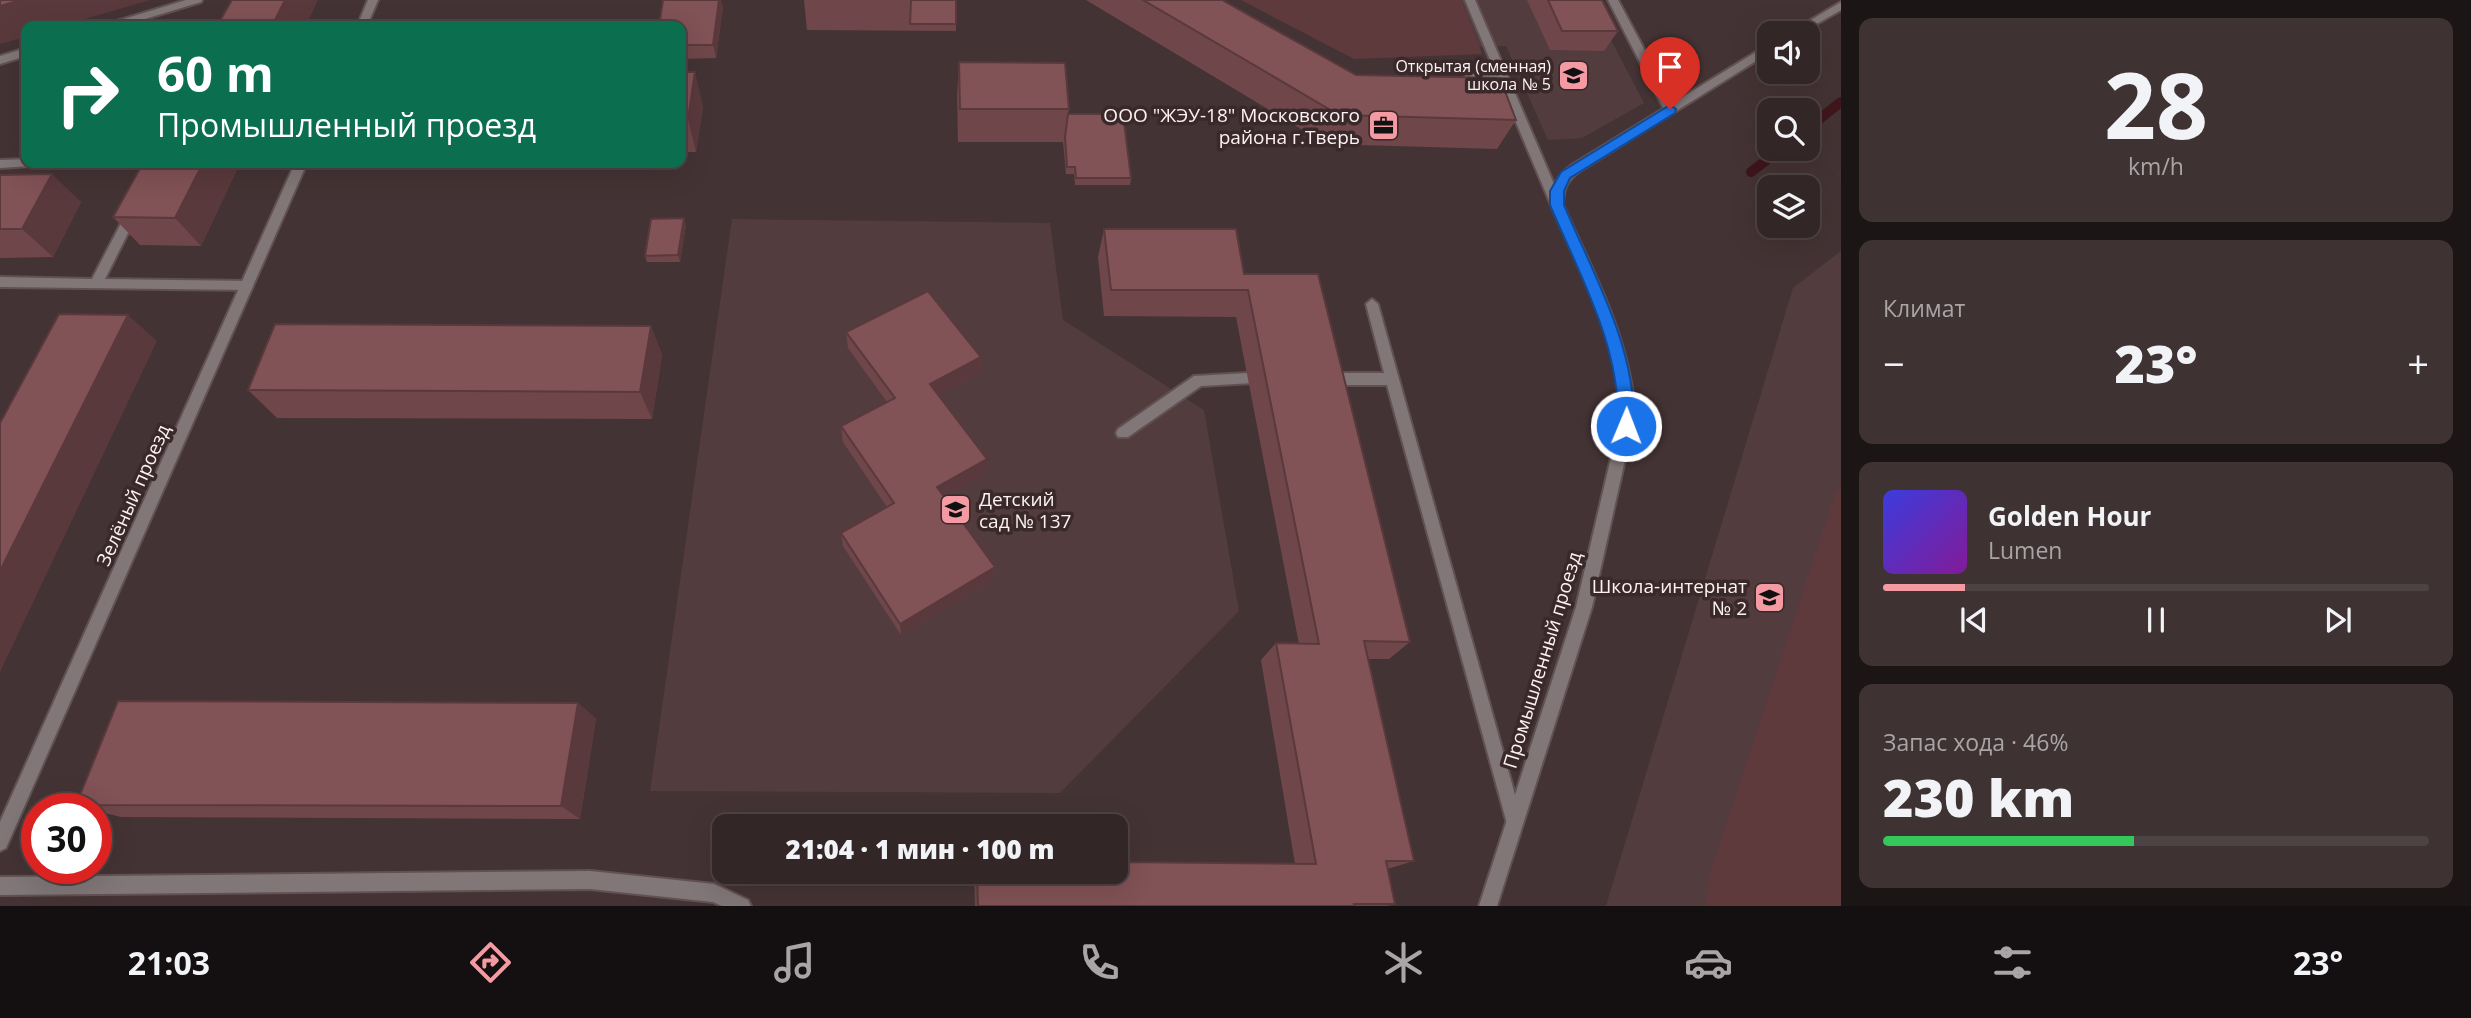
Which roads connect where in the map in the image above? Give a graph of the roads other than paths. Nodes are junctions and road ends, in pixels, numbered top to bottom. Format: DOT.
graph roads {
  1 [pos="197,0"];
  2 [pos="373,0"];
  3 [pos="1470,0"];
  4 [pos="1613,0"];
  5 [pos="1841,5"];
  6 [pos="128,21"];
  7 [pos="364,21"];
  8 [pos="1814,21"];
  9 [pos="21,54"];
  10 [pos="1757,55"];
  11 [pos="0,60"];
  12 [pos="1503,78"];
  13 [pos="1451,79"];
  14 [pos="1670,109"];
  15 [pos="21,163"];
  16 [pos="0,164"];
  17 [pos="299,168"];
  18 [pos="140,198"];
  19 [pos="1557,205"];
  20 [pos="0,282"];
  21 [pos="97,282"];
  22 [pos="247,286"];
  23 [pos="1371,304"];
  24 [pos="1248,379"];
  25 [pos="1323,379"];
  26 [pos="1392,379"];
  27 [pos="1123,433"];
  28 [pos="1514,820"];
  29 [pos="0,842"];
  30 [pos="0,886"];
  31 [pos="742,906"];
  32 [pos="1488,906"];
  1 -- 6 [label="street"];
  2 -- 7 [label="street"];
  3 -- 12 [label="street, Промышленный проезд"];
  4 -- 14 [label="street"];
  5 -- 8 [label="street"];
  9 -- 11 [label="street"];
  10 -- 14 [label="street"];
  12 -- 13 [label="street"];
  12 -- 19 [label="street, Промышленный проезд"];
  14 -- 19 [label="street"];
  15 -- 16 [label="street"];
  17 -- 22 [label="street, Зелёный проезд"];
  18 -- 21 [label="street"];
  19 -- 28 [label="street, Промышленный проезд"];
  20 -- 21 [label="street"];
  21 -- 22 [label="street"];
  22 -- 29 [label="street, Зелёный проезд"];
  23 -- 26 [label="street"];
  24 -- 27 [label="street"];
  25 -- 26 [label="street"];
  26 -- 28 [label="street"];
  28 -- 32 [label="street, Промышленный проезд"];
  30 -- 31 [label="street"];
}
